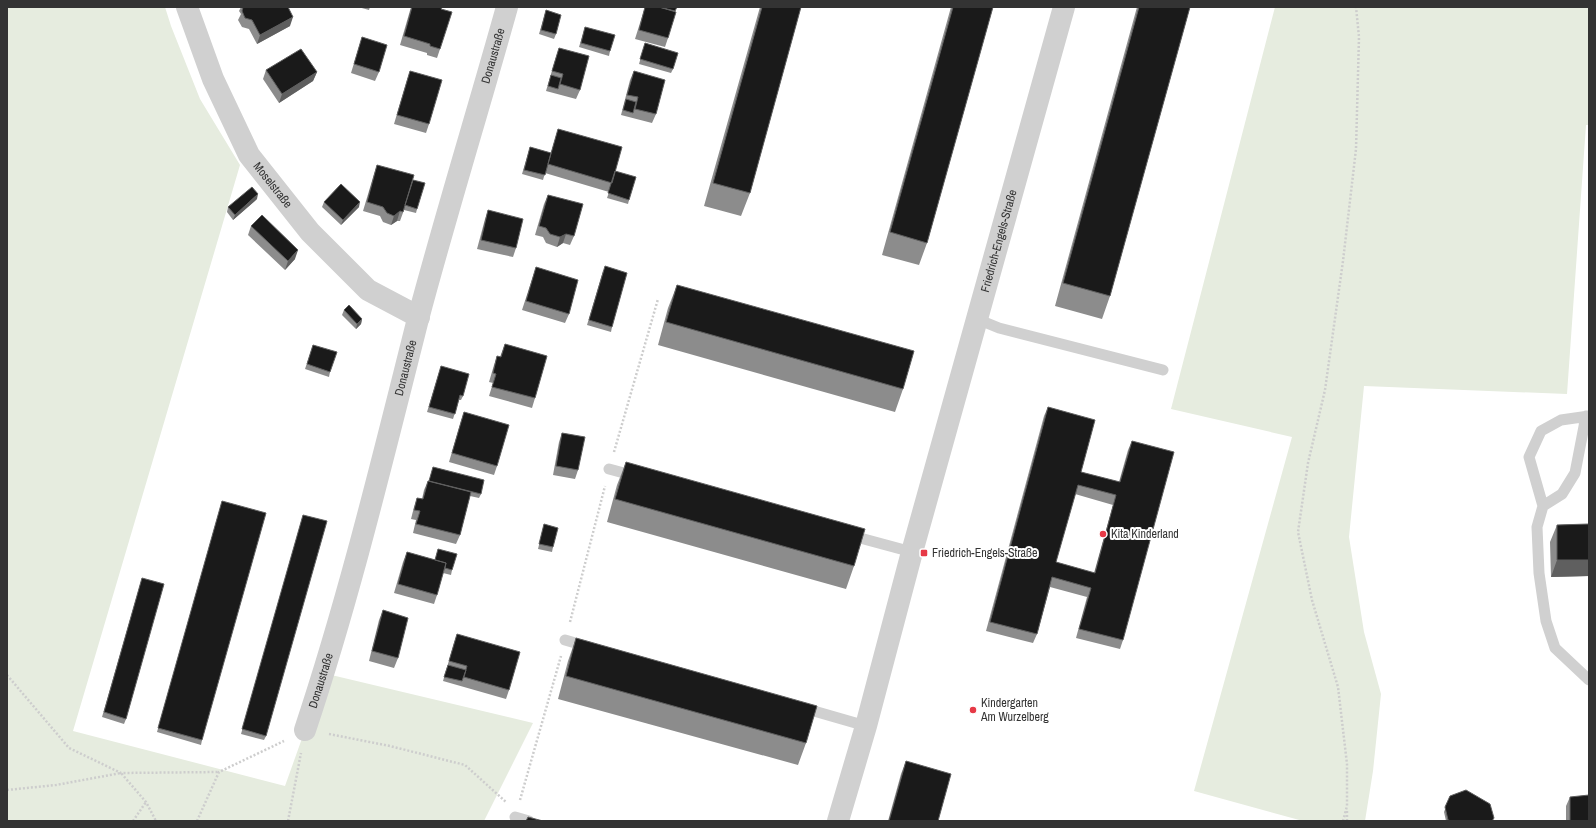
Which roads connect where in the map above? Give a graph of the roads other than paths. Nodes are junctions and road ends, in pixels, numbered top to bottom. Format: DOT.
graph roads {
  1 [pos="187,7"];
  2 [pos="508,7"];
  3 [pos="1064,7"];
  4 [pos="419,317"];
  5 [pos="977,319"];
  6 [pos="1163,370"];
  7 [pos="1587,416"];
  8 [pos="609,469"];
  9 [pos="647,479"];
  10 [pos="1543,506"];
  11 [pos="837,532"];
  12 [pos="912,552"];
  13 [pos="565,640"];
  14 [pos="602,651"];
  15 [pos="1589,680"];
  16 [pos="790,704"];
  17 [pos="866,726"];
  18 [pos="306,730"];
  19 [pos="516,817"];
  20 [pos="529,821"];
  21 [pos="838,821"];
  1 -- 4 [label="street, Moselstraße"];
  2 -- 4 [label="street, Donaustraße"];
  3 -- 5 [label="street, Friedrich-Engels-Straße"];
  4 -- 18 [label="street, Donaustraße"];
  5 -- 6 [label="lane"];
  5 -- 12 [label="street, Friedrich-Engels-Straße"];
  7 -- 10 [label="lane"];
  7 -- 10 [label="lane"];
  8 -- 9 [label="lane"];
  10 -- 15 [label="lane"];
  11 -- 12 [label="lane"];
  12 -- 17 [label="street, Friedrich-Engels-Straße"];
  13 -- 14 [label="lane"];
  16 -- 17 [label="lane"];
  17 -- 21 [label="street, Friedrich-Engels-Straße"];
  19 -- 20 [label="lane"];
}
